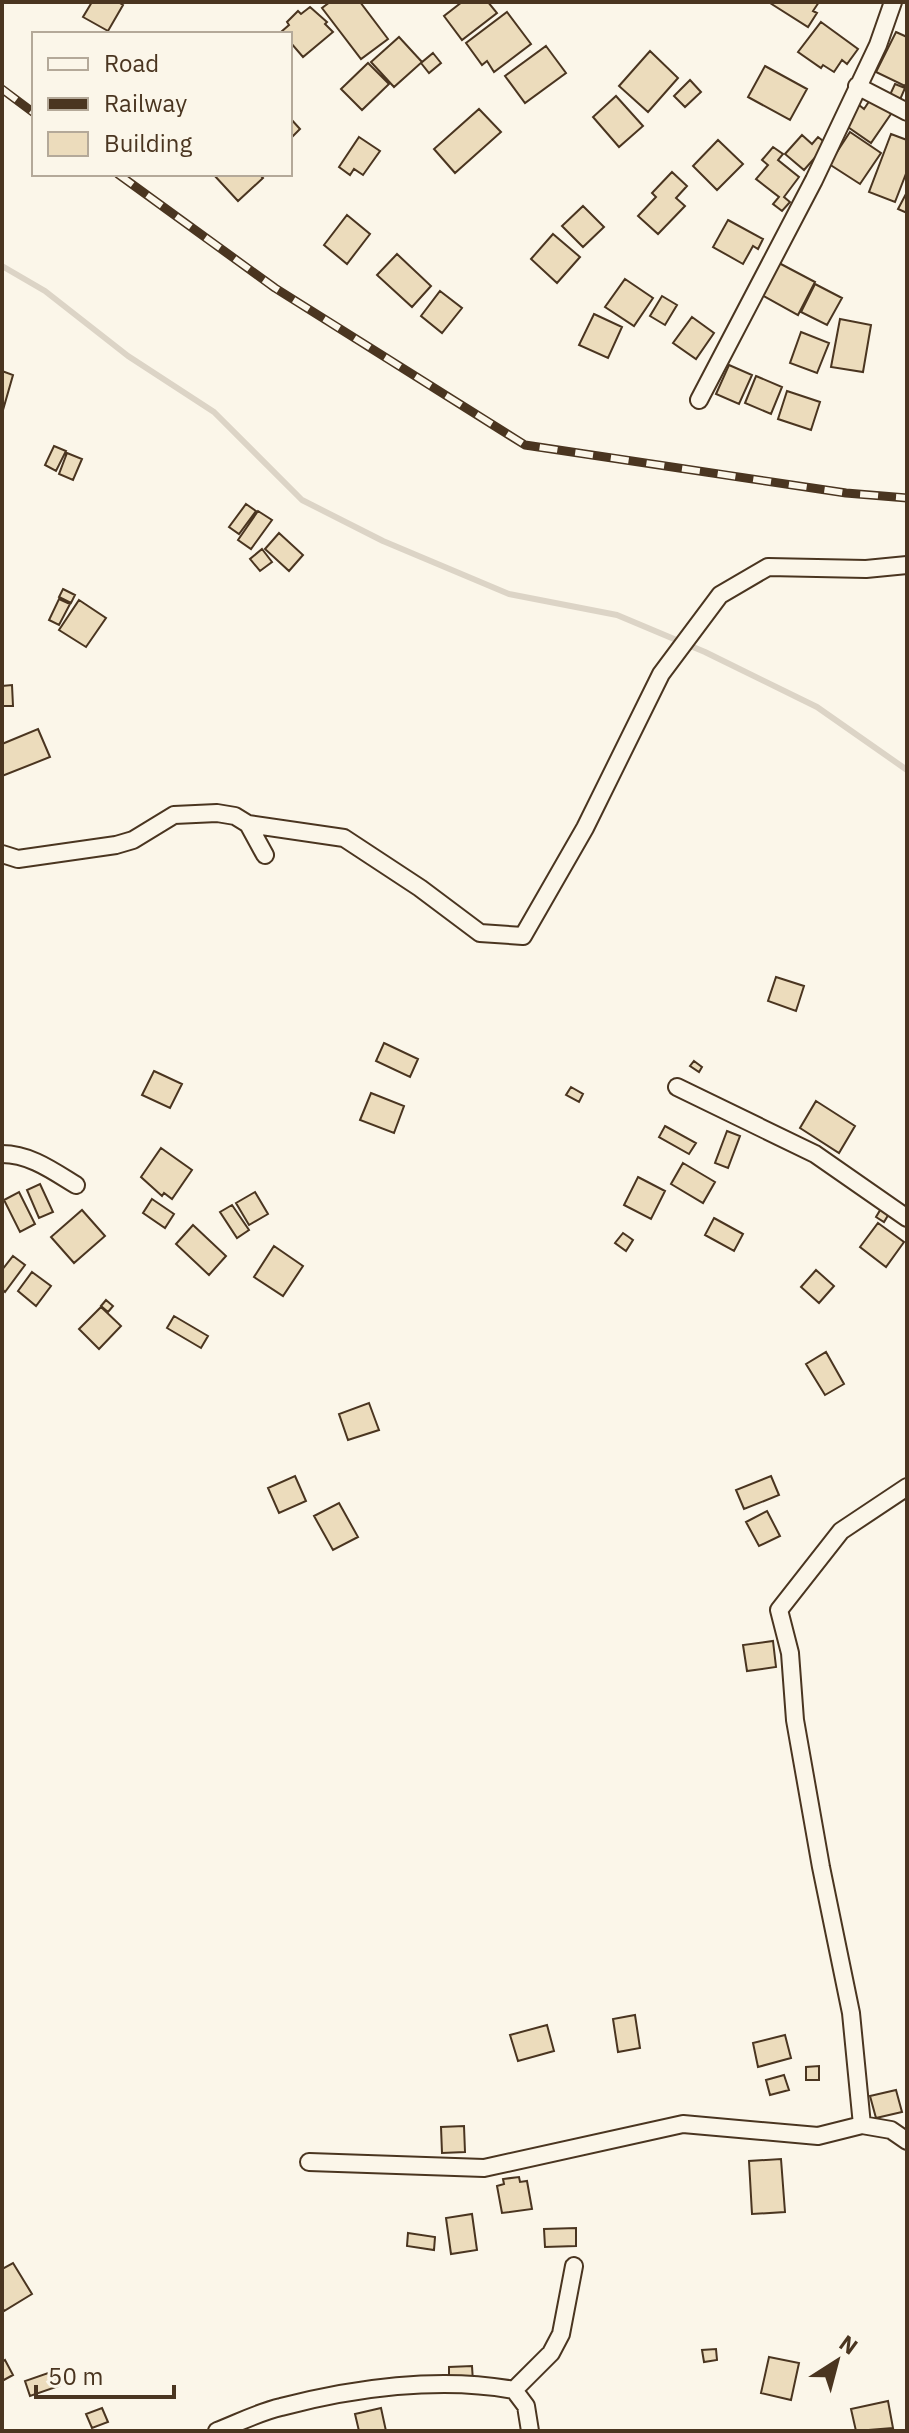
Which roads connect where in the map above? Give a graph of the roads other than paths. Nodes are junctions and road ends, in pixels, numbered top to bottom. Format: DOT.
graph roads {
  1 [pos="893,2"];
  2 [pos="857,86"];
  3 [pos="907,112"];
  4 [pos="699,400"];
  5 [pos="907,565"];
  6 [pos="248,824"];
  7 [pos="2,854"];
  8 [pos="265,855"];
  9 [pos="677,1087"];
  10 [pos="2,1154"];
  11 [pos="76,1185"];
  12 [pos="907,1218"];
  13 [pos="907,1487"];
  14 [pos="862,2125"];
  15 [pos="907,2141"];
  16 [pos="309,2162"];
  17 [pos="574,2266"];
  18 [pos="514,2390"];
  19 [pos="217,2431"];
  20 [pos="530,2431"];
  1 -- 2 [label="street"];
  2 -- 3 [label="street"];
  2 -- 4 [label="street"];
  5 -- 6 [label="street"];
  6 -- 7 [label="street"];
  6 -- 8 [label="street"];
  9 -- 12 [label="street"];
  10 -- 11 [label="street"];
  13 -- 14 [label="street"];
  14 -- 15 [label="street"];
  14 -- 16 [label="street"];
  17 -- 18 [label="street"];
  18 -- 19 [label="street"];
  18 -- 20 [label="street"];
}
